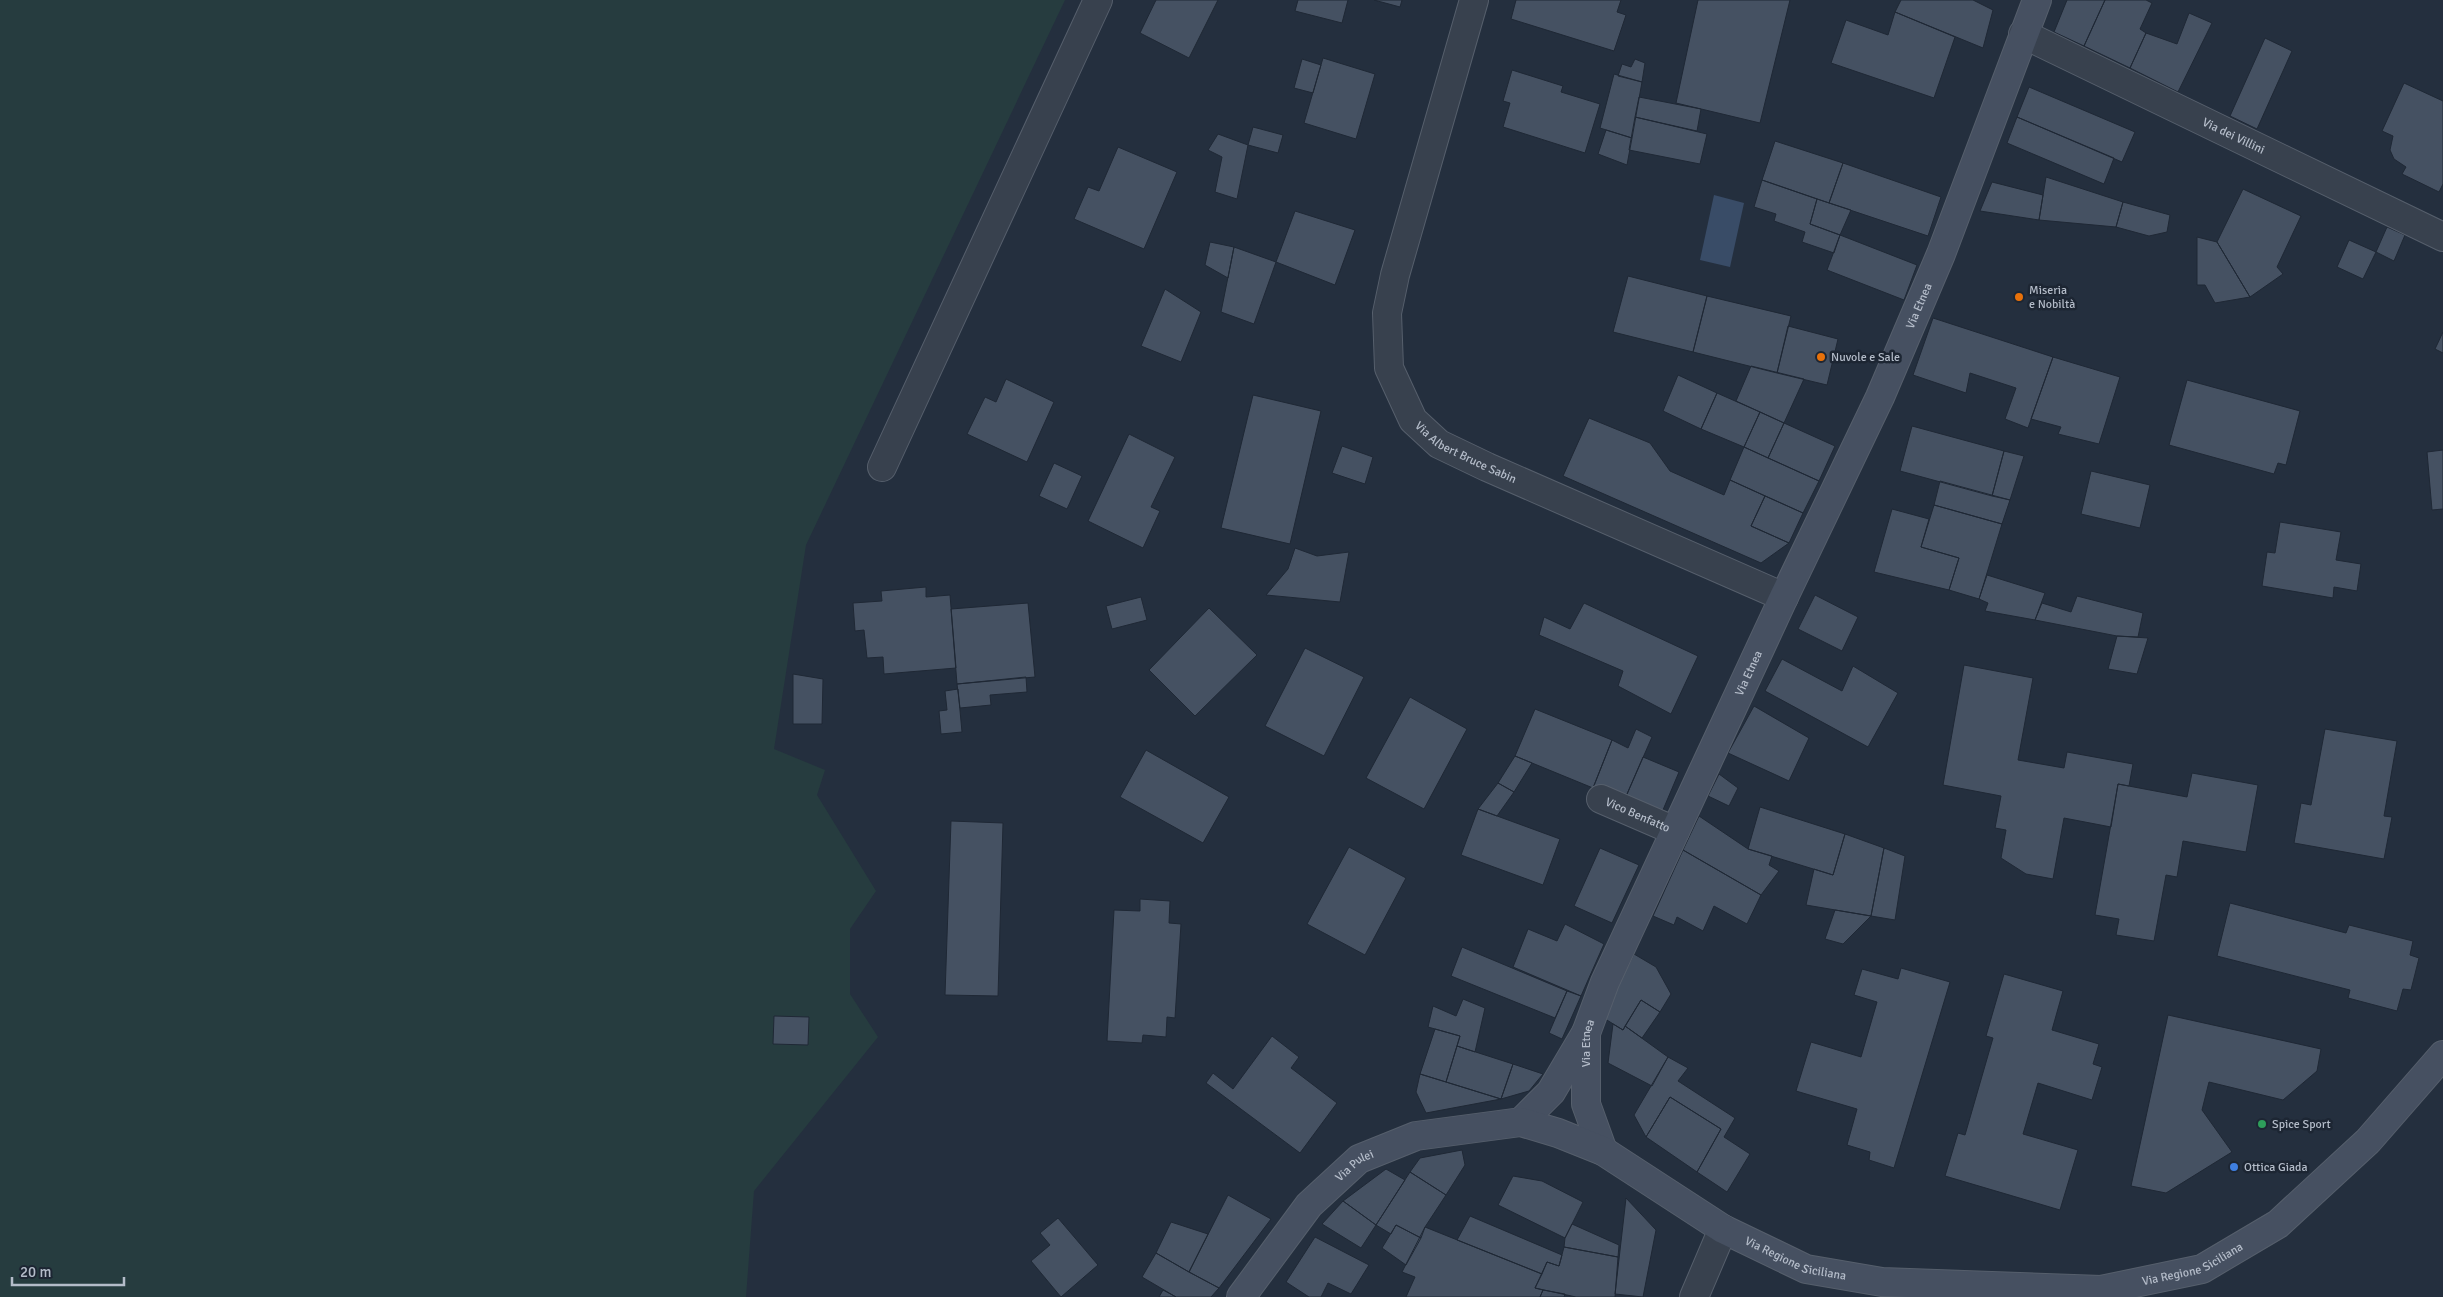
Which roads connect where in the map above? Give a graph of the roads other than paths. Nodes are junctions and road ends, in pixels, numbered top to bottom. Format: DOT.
graph roads {
  1 [pos="1098,0"];
  2 [pos="1474,0"];
  3 [pos="2037,0"];
  4 [pos="2023,34"];
  5 [pos="2441,230"];
  6 [pos="882,467"];
  7 [pos="1784,597"];
  8 [pos="1601,800"];
  9 [pos="1676,831"];
  10 [pos="1586,1033"];
  11 [pos="2443,1054"];
  12 [pos="1521,1122"];
  13 [pos="1603,1151"];
  14 [pos="1723,1229"];
  15 [pos="1889,1289"];
  16 [pos="2023,1293"];
  17 [pos="1241,1297"];
  18 [pos="1694,1297"];
  1 -- 6 [label="street"];
  2 -- 7 [label="street, Via Albert Bruce Sabin"];
  3 -- 4 [label="main road, Via Etnea"];
  4 -- 5 [label="street, Via dei Villini"];
  4 -- 7 [label="main road, Via Etnea"];
  7 -- 9 [label="main road, Via Etnea"];
  8 -- 9 [label="street, Vico Benfatto"];
  9 -- 10 [label="main road, Via Etnea"];
  10 -- 12 [label="main road"];
  10 -- 13 [label="main road, Via Etnea"];
  11 -- 16 [label="main road, Via Regione Siciliana"];
  12 -- 13 [label="main road"];
  12 -- 17 [label="main road, Via Pulei"];
  13 -- 14 [label="main road"];
  14 -- 15 [label="main road, Via Regione Siciliana"];
  14 -- 18 [label="street"];
  15 -- 16 [label="main road, Via Regione Siciliana"];
}
